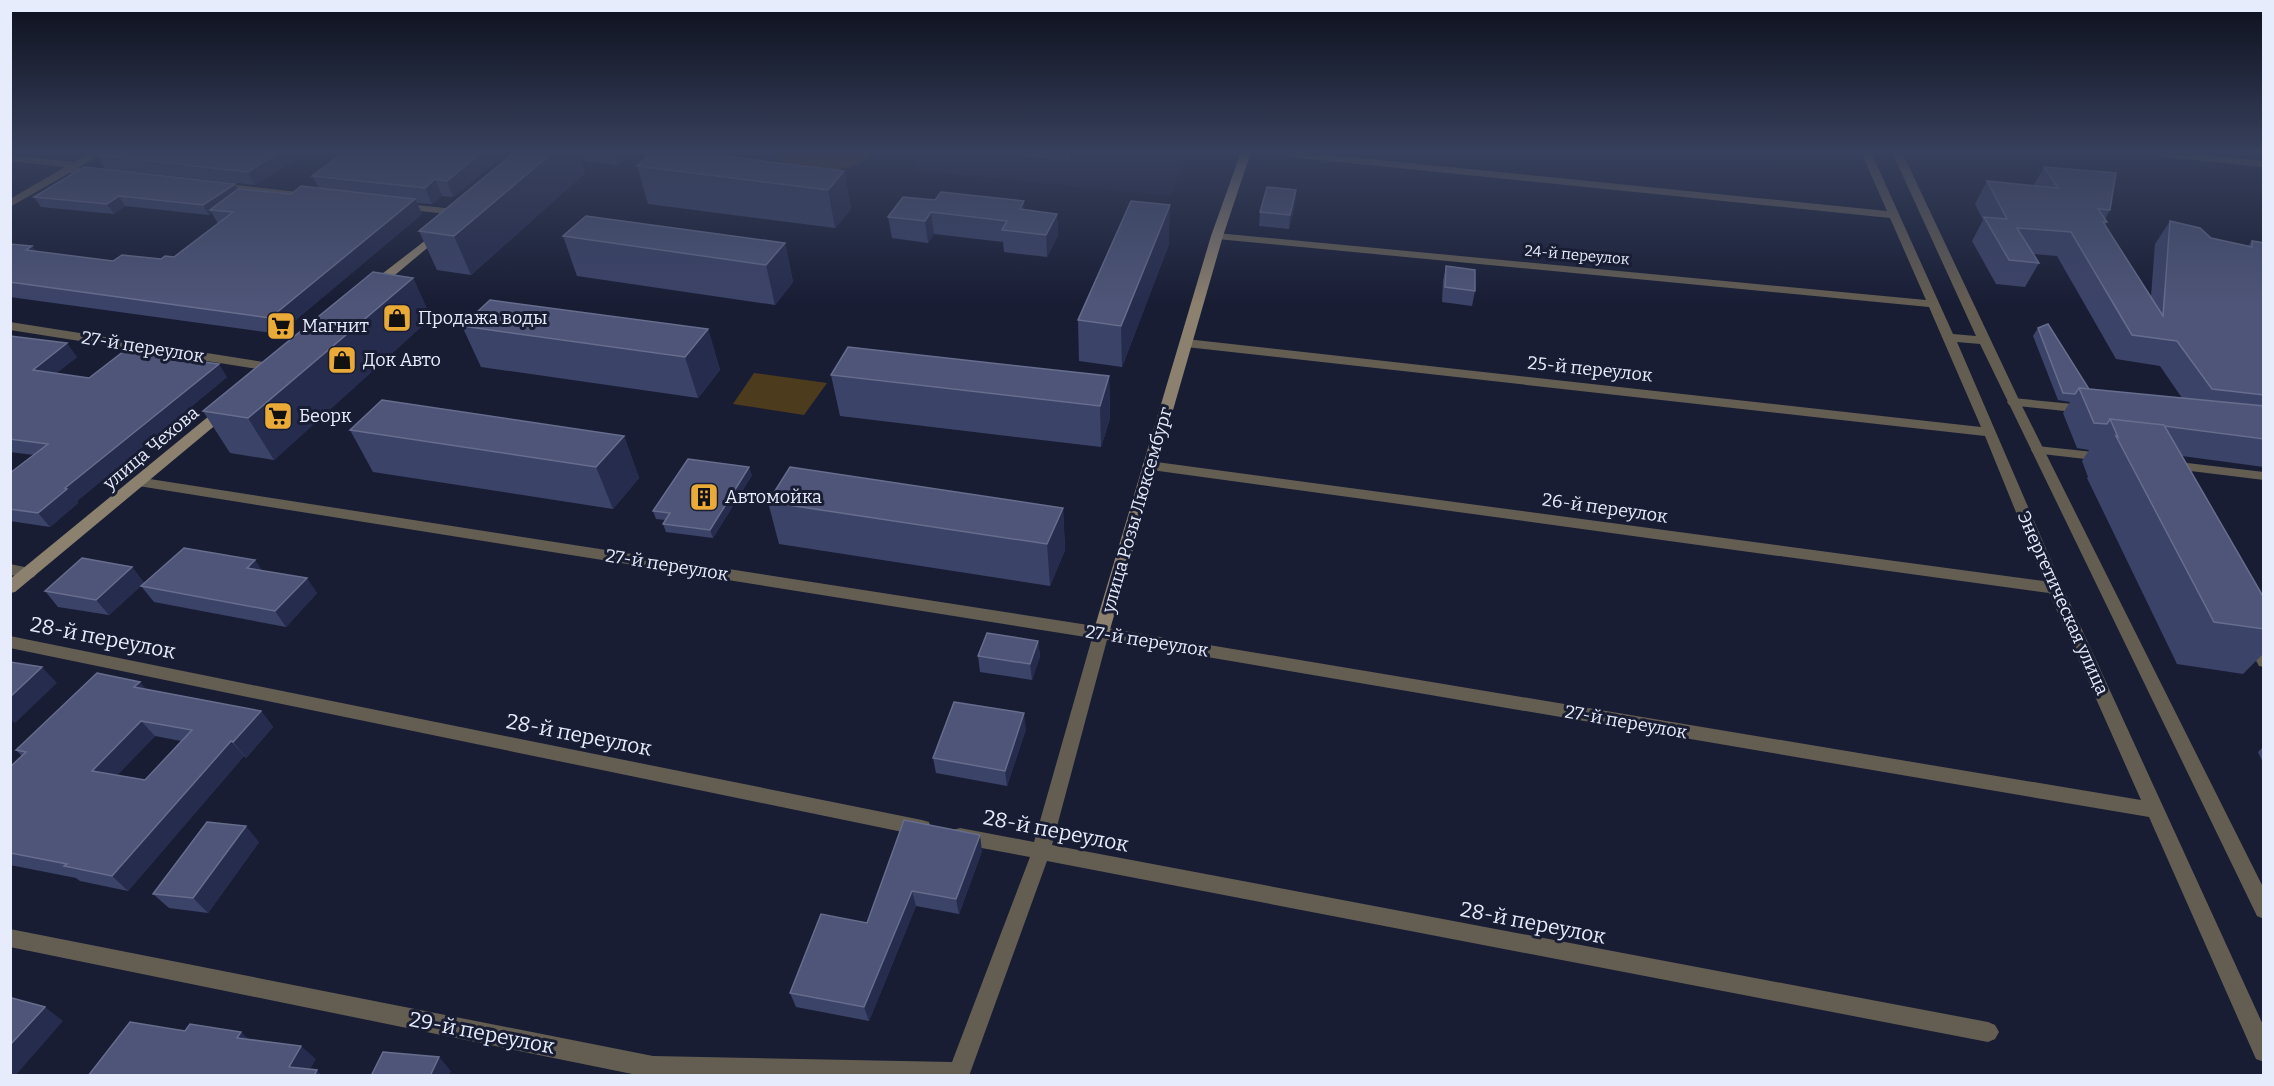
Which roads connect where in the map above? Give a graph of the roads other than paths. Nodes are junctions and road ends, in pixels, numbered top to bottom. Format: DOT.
graph roads {
  1 [pos="1229,203"];
  2 [pos="1772,203"];
  3 [pos="1889,203"];
  4 [pos="1920,203"];
  5 [pos="393,205"];
  6 [pos="1894,215"];
  7 [pos="1217,236"];
  8 [pos="365,294"];
  9 [pos="1934,304"];
  10 [pos="10,326"];
  11 [pos="1949,337"];
  12 [pos="1984,341"];
  13 [pos="1186,343"];
  14 [pos="257,383"];
  15 [pos="239,398"];
  16 [pos="2013,402"];
  17 [pos="2097,411"];
  18 [pos="1989,432"];
  19 [pos="2037,450"];
  20 [pos="2119,459"];
  21 [pos="1149,466"];
  22 [pos="2160,474"];
  23 [pos="2264,476"];
  24 [pos="137,482"];
  25 [pos="10,569"];
  26 [pos="29,573"];
  27 [pos="10,588"];
  28 [pos="2055,588"];
  29 [pos="2246,630"];
  30 [pos="1101,633"];
  31 [pos="10,642"];
  32 [pos="2264,662"];
  33 [pos="2155,810"];
  34 [pos="1041,852"];
  35 [pos="2264,910"];
  36 [pos="10,938"];
  37 [pos="1988,1032"];
  38 [pos="2264,1052"];
  39 [pos="959,1073"];
  1 -- 7 [label="street, улица Розы Люксембург"];
  2 -- 6 [label="street"];
  3 -- 6 [label="street, Энергетическая улица"];
  4 -- 12 [label="street"];
  5 -- 8 [label="street"];
  6 -- 9 [label="street, Энергетическая улица"];
  7 -- 9 [label="street, 24-й переулок"];
  7 -- 13 [label="street, улица Розы Люксембург"];
  9 -- 11 [label="street, Энергетическая улица"];
  10 -- 14 [label="street, 27-й переулок"];
  11 -- 12 [label="street"];
  11 -- 18 [label="street, Энергетическая улица"];
  12 -- 16 [label="street"];
  13 -- 18 [label="street, 25-й переулок"];
  13 -- 21 [label="street, улица Розы Люксембург"];
  15 -- 24 [label="street, улица Чехова"];
  16 -- 17 [label="lane"];
  16 -- 19 [label="street"];
  18 -- 28 [label="street, Энергетическая улица"];
  19 -- 20 [label="lane"];
  19 -- 35 [label="street"];
  21 -- 28 [label="street, 26-й переулок"];
  21 -- 30 [label="street, улица Розы Люксембург"];
  22 -- 23 [label="lane"];
  24 -- 26 [label="street, улица Чехова"];
  24 -- 30 [label="street, 27-й переулок"];
  25 -- 26 [label="street"];
  26 -- 27 [label="street, улица Чехова"];
  28 -- 33 [label="street, Энергетическая улица"];
  29 -- 32 [label="lane"];
  30 -- 33 [label="street, 27-й переулок"];
  30 -- 34 [label="street, улица Розы Люксембург"];
  31 -- 34 [label="street, 28-й переулок"];
  33 -- 38 [label="street, Энергетическая улица"];
  34 -- 37 [label="street, 28-й переулок"];
  34 -- 39 [label="street, улица Розы Люксембург"];
  36 -- 39 [label="street, 29-й переулок"];
}
